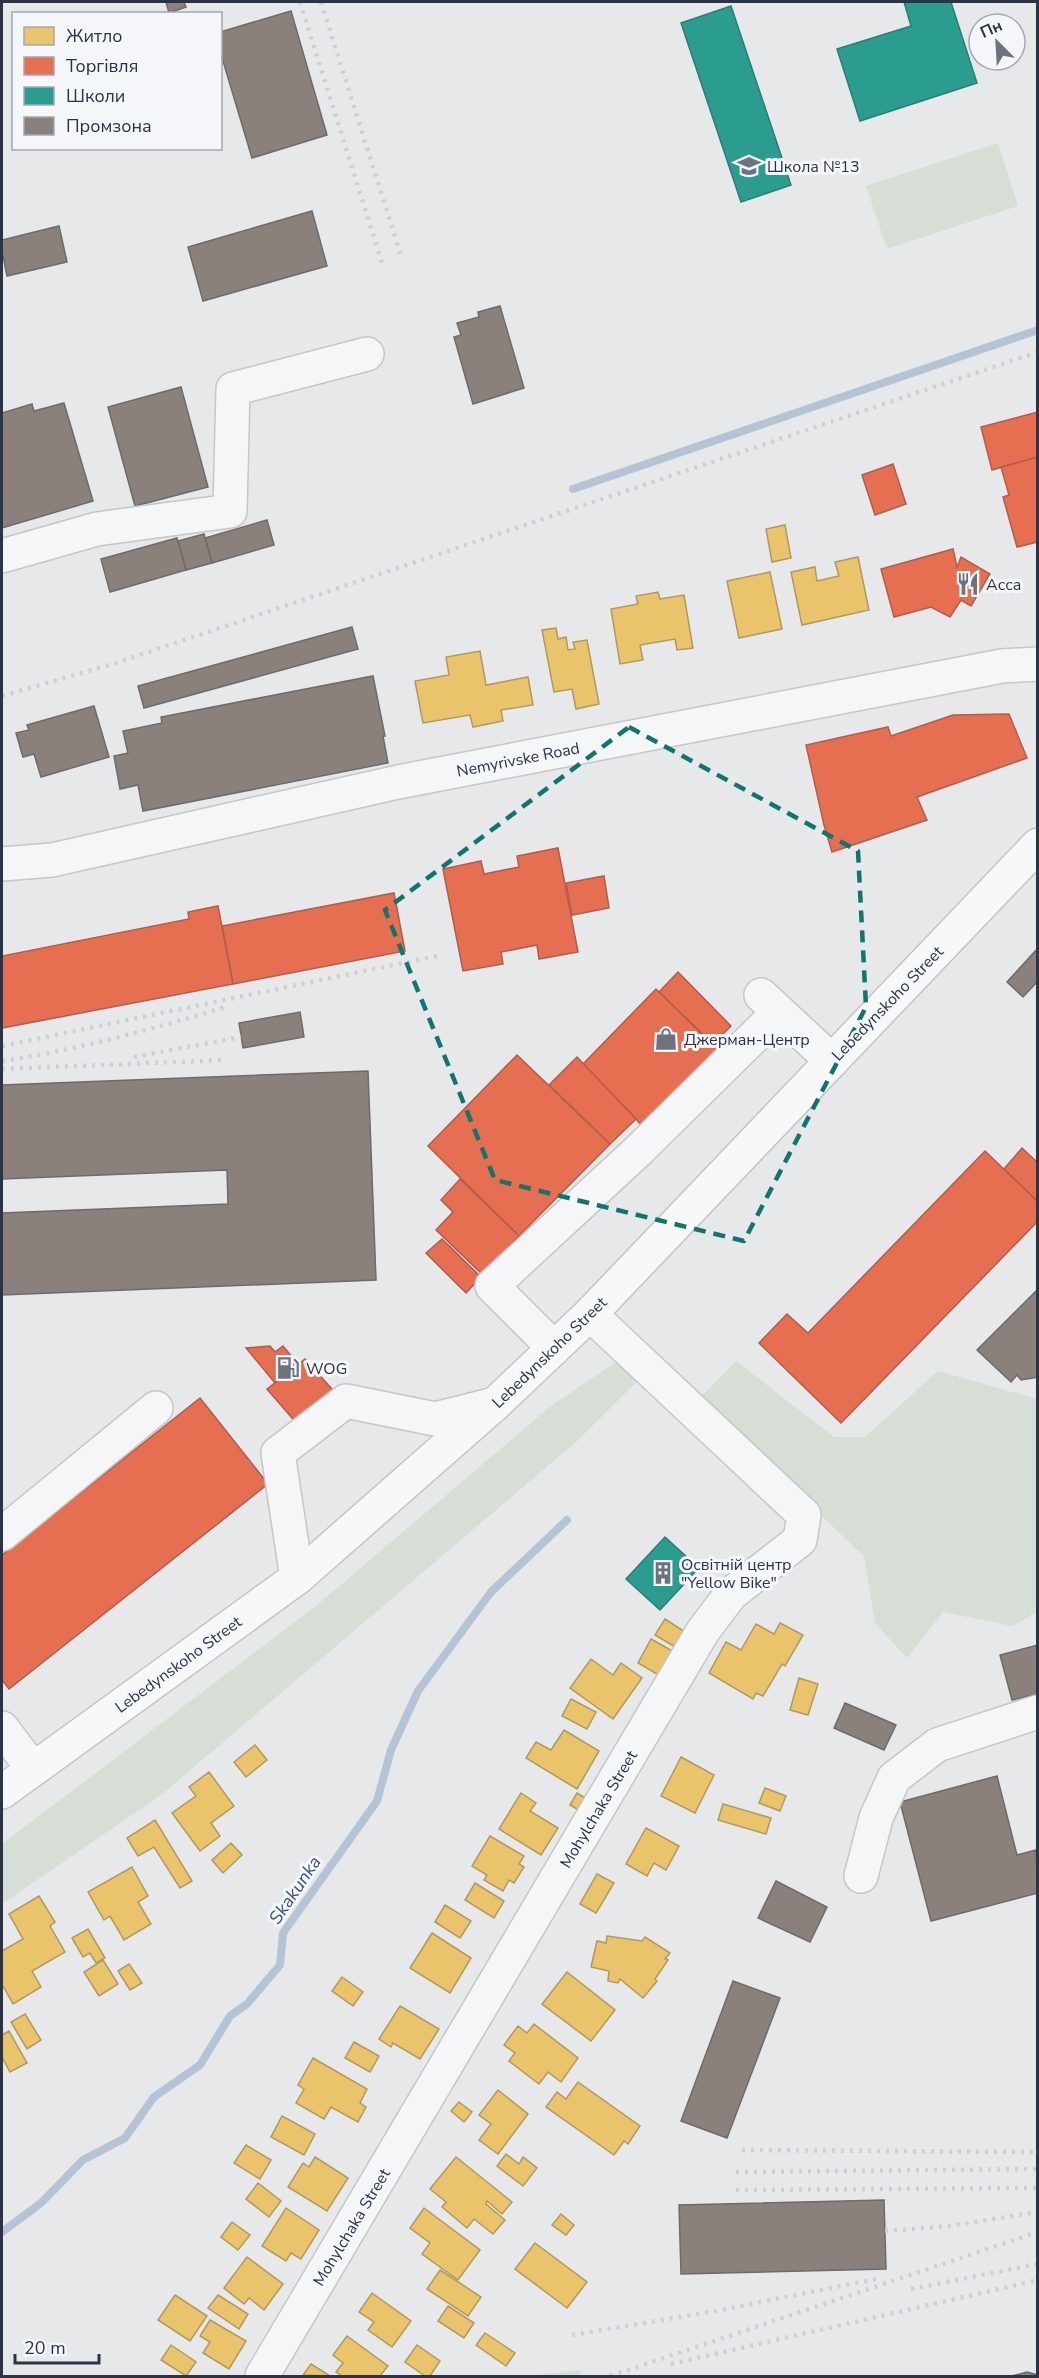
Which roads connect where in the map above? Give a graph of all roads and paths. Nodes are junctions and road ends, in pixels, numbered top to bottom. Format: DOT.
graph roads {
  1 [pos="367,354"];
  2 [pos="2,556"];
  3 [pos="1033,667"];
  4 [pos="1038,845"];
  5 [pos="2,864"];
  6 [pos="832,1060"];
  7 [pos="590,1314"];
  8 [pos="554,1348"];
  9 [pos="495,1404"];
  10 [pos="156,1408"];
  11 [pos="2,1534"];
  12 [pos="297,1578"];
  13 [pos="1038,1712"];
  14 [pos="2,1728"];
  15 [pos="33,1769"];
  16 [pos="2,1792"];
  17 [pos="861,1876"];
  18 [pos="262,2376"];
  1 -- 2 [label="street"];
  3 -- 5 [label="street, Nemyrivske Road"];
  4 -- 6 [label="main road, Lebedynskoho Street"];
  6 -- 7 [label="main road, Lebedynskoho Street"];
  6 -- 8 [label="street"];
  7 -- 8 [label="main road, Lebedynskoho Street"];
  7 -- 18 [label="street, Mohylchaka Street"];
  8 -- 9 [label="main road, Lebedynskoho Street"];
  9 -- 12 [label="main road, Lebedynskoho Street"];
  9 -- 12 [label="street"];
  10 -- 11 [label="street"];
  12 -- 15 [label="main road, Lebedynskoho Street"];
  13 -- 17 [label="street"];
  14 -- 15 [label="street"];
  15 -- 16 [label="main road, Lebedynskoho Street"];
}
